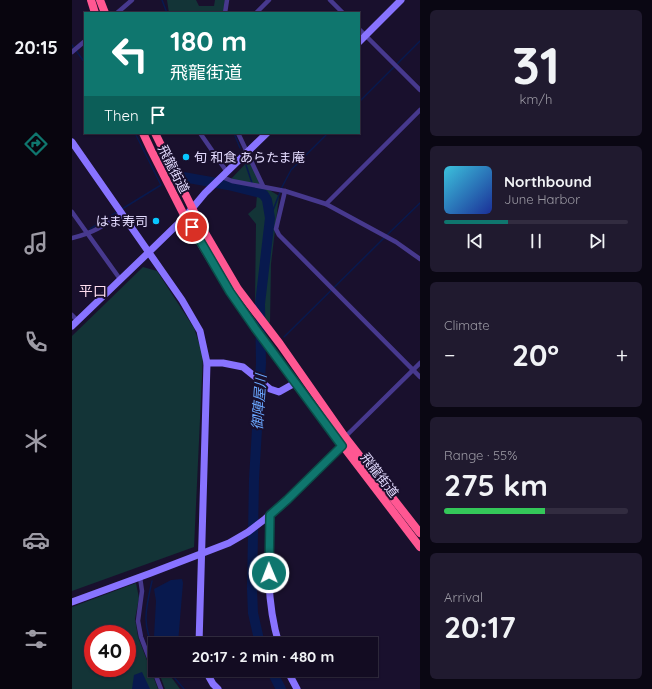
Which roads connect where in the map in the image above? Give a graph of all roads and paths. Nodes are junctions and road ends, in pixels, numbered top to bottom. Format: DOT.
graph roads {
  1 [pos="91,0"];
  2 [pos="100,0"];
  3 [pos="132,0"];
  4 [pos="227,0"];
  5 [pos="269,0"];
  6 [pos="330,0"];
  7 [pos="401,0"];
  8 [pos="95,12"];
  9 [pos="105,12"];
  10 [pos="118,12"];
  11 [pos="225,12"];
  12 [pos="257,12"];
  13 [pos="342,12"];
  14 [pos="360,30"];
  15 [pos="365,36"];
  16 [pos="360,41"];
  17 [pos="84,42"];
  18 [pos="74,50"];
  19 [pos="420,90"];
  20 [pos="420,110"];
  21 [pos="143,134"];
  22 [pos="155,134"];
  23 [pos="201,134"];
  24 [pos="238,134"];
  25 [pos="266,134"];
  26 [pos="72,142"];
  27 [pos="247,153"];
  28 [pos="224,174"];
  29 [pos="263,186"];
  30 [pos="285,191"];
  31 [pos="326,204"];
  32 [pos="191,208"];
  33 [pos="72,212"];
  34 [pos="121,213"];
  35 [pos="185,217"];
  36 [pos="87,235"];
  37 [pos="72,238"];
  38 [pos="149,252"];
  39 [pos="420,260"];
  40 [pos="120,280"];
  41 [pos="72,315"];
  42 [pos="78,321"];
  43 [pos="72,326"];
  44 [pos="207,363"];
  45 [pos="420,363"];
  46 [pos="413,370"];
  47 [pos="420,377"];
  48 [pos="295,383"];
  49 [pos="346,437"];
  50 [pos="342,446"];
  51 [pos="268,517"];
  52 [pos="420,533"];
  53 [pos="420,547"];
  54 [pos="201,554"];
  55 [pos="140,577"];
  56 [pos="72,602"];
  57 [pos="199,637"];
  58 [pos="276,637"];
  59 [pos="209,677"];
  60 [pos="291,677"];
  61 [pos="161,689"];
  62 [pos="218,689"];
  63 [pos="297,689"];
  1 -- 8 [label="highway"];
  2 -- 9 [label="highway"];
  3 -- 10 [label="street"];
  4 -- 11 [label="street"];
  5 -- 12 [label="street"];
  6 -- 13 [label="street"];
  7 -- 15 [label="street"];
  14 -- 15 [label="street"];
  15 -- 16 [label="street"];
  15 -- 19 [label="street"];
  17 -- 18 [label="street"];
  20 -- 31 [label="street"];
  21 -- 35 [label="highway, 飛龍街道"];
  22 -- 32 [label="highway, 飛龍街道"];
  23 -- 28 [label="street"];
  24 -- 27 [label="street"];
  25 -- 27 [label="street"];
  26 -- 34 [label="street"];
  27 -- 28 [label="street"];
  27 -- 29 [label="street"];
  28 -- 29 [label="street"];
  28 -- 32 [label="street"];
  29 -- 30 [label="street"];
  30 -- 31 [label="street"];
  30 -- 46 [label="street"];
  31 -- 39 [label="street"];
  32 -- 35 [label="street"];
  32 -- 49 [label="highway, 飛龍街道"];
  33 -- 36 [label="street"];
  34 -- 36 [label="street"];
  34 -- 38 [label="street"];
  35 -- 38 [label="street"];
  35 -- 48 [label="highway, 飛龍街道"];
  36 -- 37 [label="street"];
  36 -- 40 [label="street"];
  38 -- 40 [label="street"];
  38 -- 44 [label="street"];
  40 -- 42 [label="street"];
  41 -- 42 [label="street"];
  42 -- 43 [label="street"];
  44 -- 48 [label="street"];
  44 -- 54 [label="street"];
  45 -- 46 [label="street"];
  46 -- 47 [label="street"];
  46 -- 49 [label="street"];
  48 -- 50 [label="highway, 飛龍街道"];
  49 -- 50 [label="street"];
  49 -- 52 [label="highway, 飛龍街道"];
  50 -- 51 [label="street"];
  50 -- 53 [label="highway, 飛龍街道"];
  51 -- 54 [label="street"];
  51 -- 58 [label="street"];
  54 -- 55 [label="street"];
  54 -- 57 [label="street"];
  55 -- 56 [label="street"];
  55 -- 61 [label="street"];
  59 -- 62 [label="street"];
  60 -- 63 [label="street"];
}
